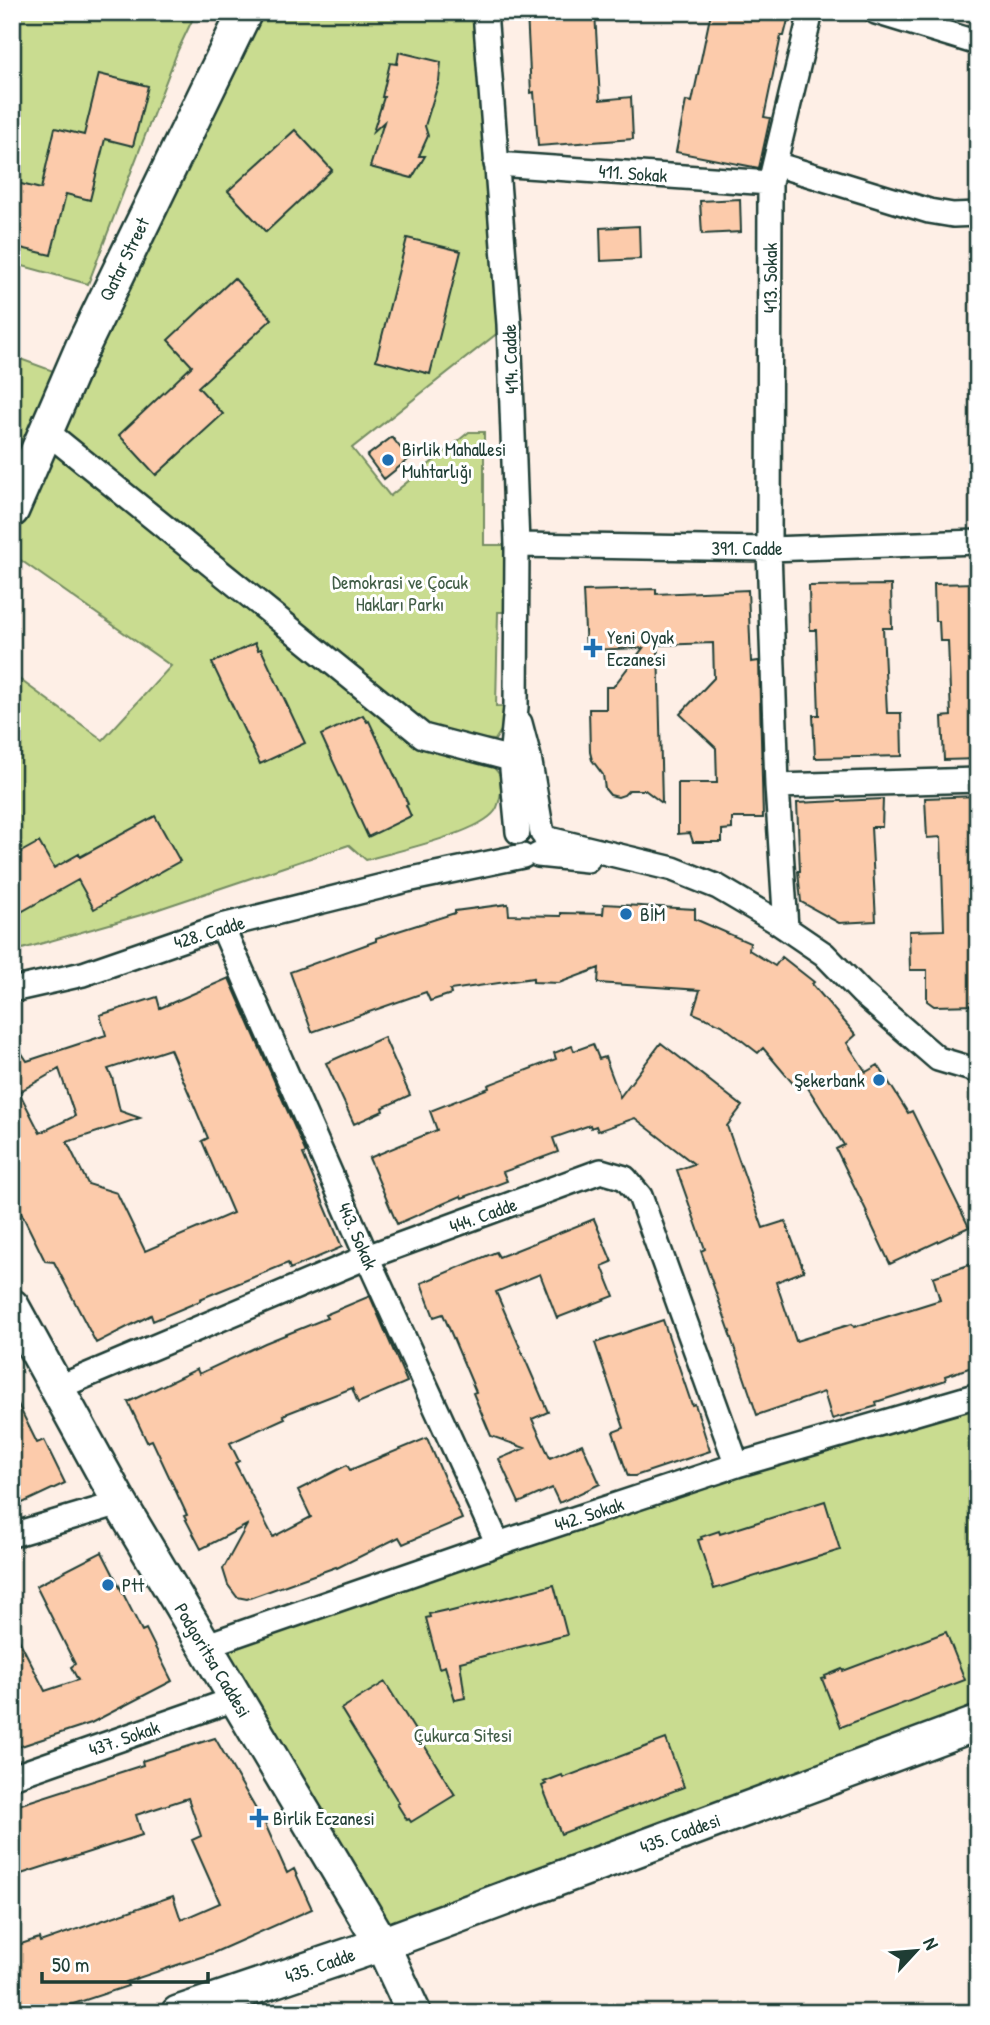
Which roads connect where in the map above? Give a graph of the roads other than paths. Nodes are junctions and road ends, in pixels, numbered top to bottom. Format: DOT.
graph roads {
  1 [pos="245,12"];
  2 [pos="485,12"];
  3 [pos="811,12"];
  4 [pos="876,12"];
  5 [pos="978,43"];
  6 [pos="496,164"];
  7 [pos="772,173"];
  8 [pos="978,214"];
  9 [pos="46,431"];
  10 [pos="12,510"];
  11 [pos="978,542"];
  12 [pos="517,545"];
  13 [pos="769,549"];
  14 [pos="516,707"];
  15 [pos="511,759"];
  16 [pos="978,780"];
  17 [pos="777,786"];
  18 [pos="530,843"];
  19 [pos="222,926"];
  20 [pos="786,928"];
  21 [pos="12,990"];
  22 [pos="977,1073"];
  23 [pos="367,1257"];
  24 [pos="12,1306"];
  25 [pos="57,1388"];
  26 [pos="978,1395"];
  27 [pos="737,1465"];
  28 [pos="120,1503"];
  29 [pos="12,1535"];
  30 [pos="498,1544"];
  31 [pos="204,1646"];
  32 [pos="236,1699"];
  33 [pos="978,1723"];
  34 [pos="12,1777"];
  35 [pos="382,1944"];
  36 [pos="178,2013"];
  37 [pos="414,2013"];
  1 -- 9 [label="main road, Qatar Street"];
  2 -- 6 [label="street, 414. Cadde"];
  3 -- 7 [label="street, 413. Sokak"];
  4 -- 5 [label="street"];
  6 -- 7 [label="street, 411. Sokak"];
  6 -- 12 [label="street, 414. Cadde"];
  7 -- 8 [label="street, 411. Sokak"];
  7 -- 13 [label="street, 413. Sokak"];
  9 -- 10 [label="main road, Qatar Street"];
  9 -- 15 [label="street"];
  11 -- 13 [label="street, 391. Cadde"];
  12 -- 13 [label="street, 391. Cadde"];
  12 -- 14 [label="street, 414. Cadde"];
  13 -- 17 [label="street, 413. Sokak"];
  14 -- 15 [label="street"];
  14 -- 18 [label="street"];
  15 -- 18 [label="street"];
  16 -- 17 [label="street"];
  17 -- 20 [label="street, 413. Sokak"];
  18 -- 19 [label="street, 428. Cadde"];
  18 -- 20 [label="street"];
  19 -- 21 [label="street, 428. Cadde"];
  19 -- 23 [label="street, 443. Sokak"];
  20 -- 22 [label="street"];
  23 -- 25 [label="street, 444. Cadde"];
  23 -- 27 [label="street, 444. Cadde"];
  23 -- 30 [label="street, 443. Sokak"];
  24 -- 25 [label="main road, Podgoritsa Caddesi"];
  25 -- 28 [label="main road, Podgoritsa Caddesi"];
  26 -- 27 [label="street, 442. Sokak"];
  27 -- 30 [label="street, 442. Sokak"];
  28 -- 29 [label="street"];
  28 -- 31 [label="main road, Podgoritsa Caddesi"];
  30 -- 31 [label="street, 442. Sokak"];
  31 -- 32 [label="main road, Podgoritsa Caddesi"];
  32 -- 34 [label="street, 437. Sokak"];
  32 -- 35 [label="main road, Podgoritsa Caddesi"];
  33 -- 35 [label="main road, 435. Caddesi"];
  35 -- 36 [label="main road, 435. Cadde"];
  35 -- 37 [label="main road, Podgoritsa Caddesi"];
}
